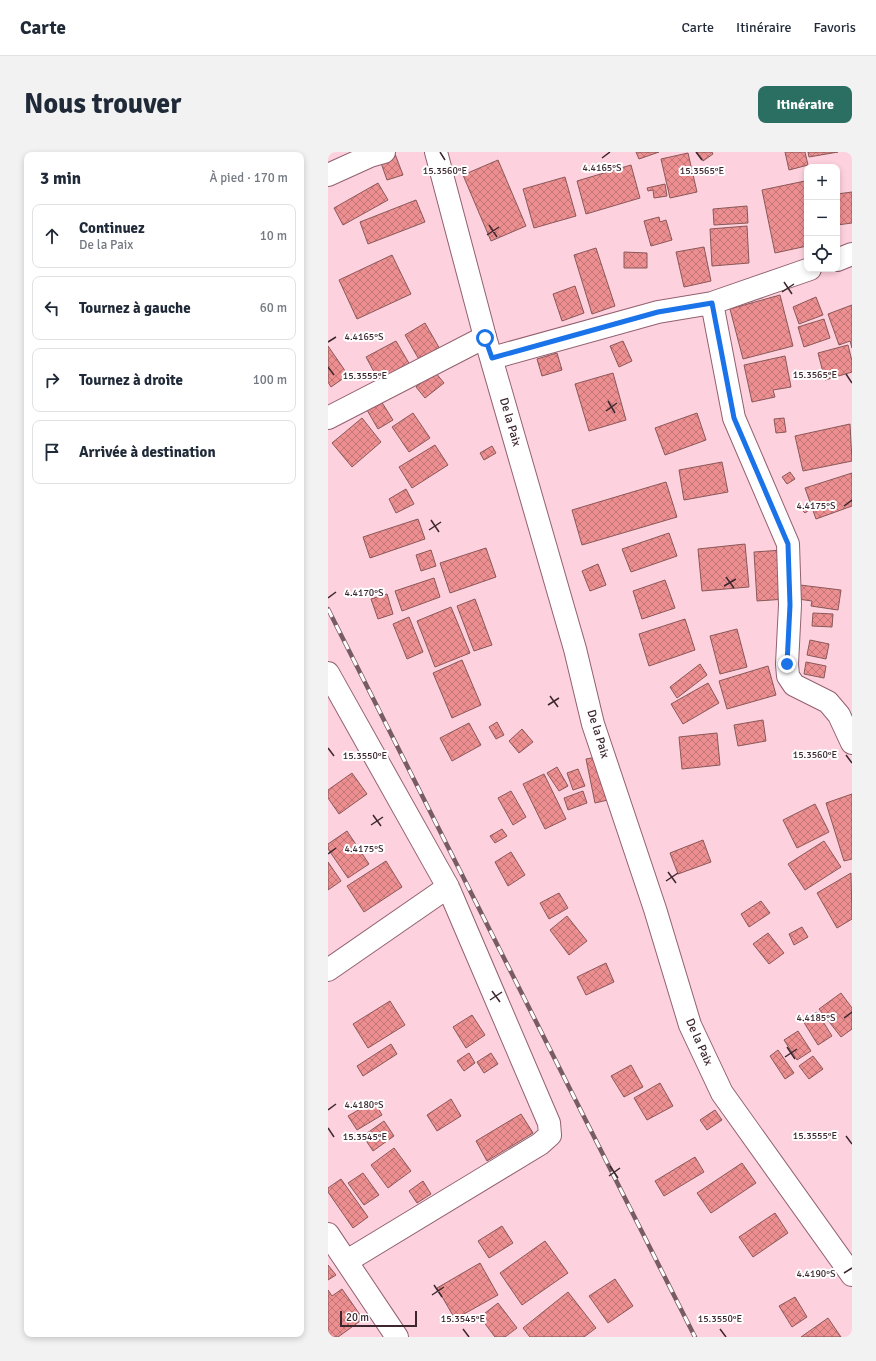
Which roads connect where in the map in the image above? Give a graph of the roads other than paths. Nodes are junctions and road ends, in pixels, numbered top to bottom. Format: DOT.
graph roads {
  1 [pos="384,152"];
  2 [pos="436,152"];
  3 [pos="328,175"];
  4 [pos="852,254"];
  5 [pos="840,259"];
  6 [pos="804,271"];
  7 [pos="712,303"];
  8 [pos="485,338"];
  9 [pos="492,358"];
  10 [pos="328,418"];
  11 [pos="328,673"];
  12 [pos="852,743"];
  13 [pos="448,887"];
  14 [pos="328,970"];
  15 [pos="328,1234"];
  16 [pos="347,1261"];
  17 [pos="852,1275"];
  18 [pos="397,1337"];
  1 -- 3 [label="street"];
  2 -- 8 [label="street, De la Paix"];
  4 -- 5 [label="street"];
  6 -- 7 [label="street"];
  7 -- 9 [label="street"];
  7 -- 12 [label="street"];
  8 -- 9 [label="street, De la Paix"];
  8 -- 10 [label="street"];
  9 -- 17 [label="street, De la Paix"];
  11 -- 13 [label="street"];
  13 -- 14 [label="street"];
  13 -- 16 [label="street"];
  15 -- 16 [label="street"];
  16 -- 18 [label="street"];
}
